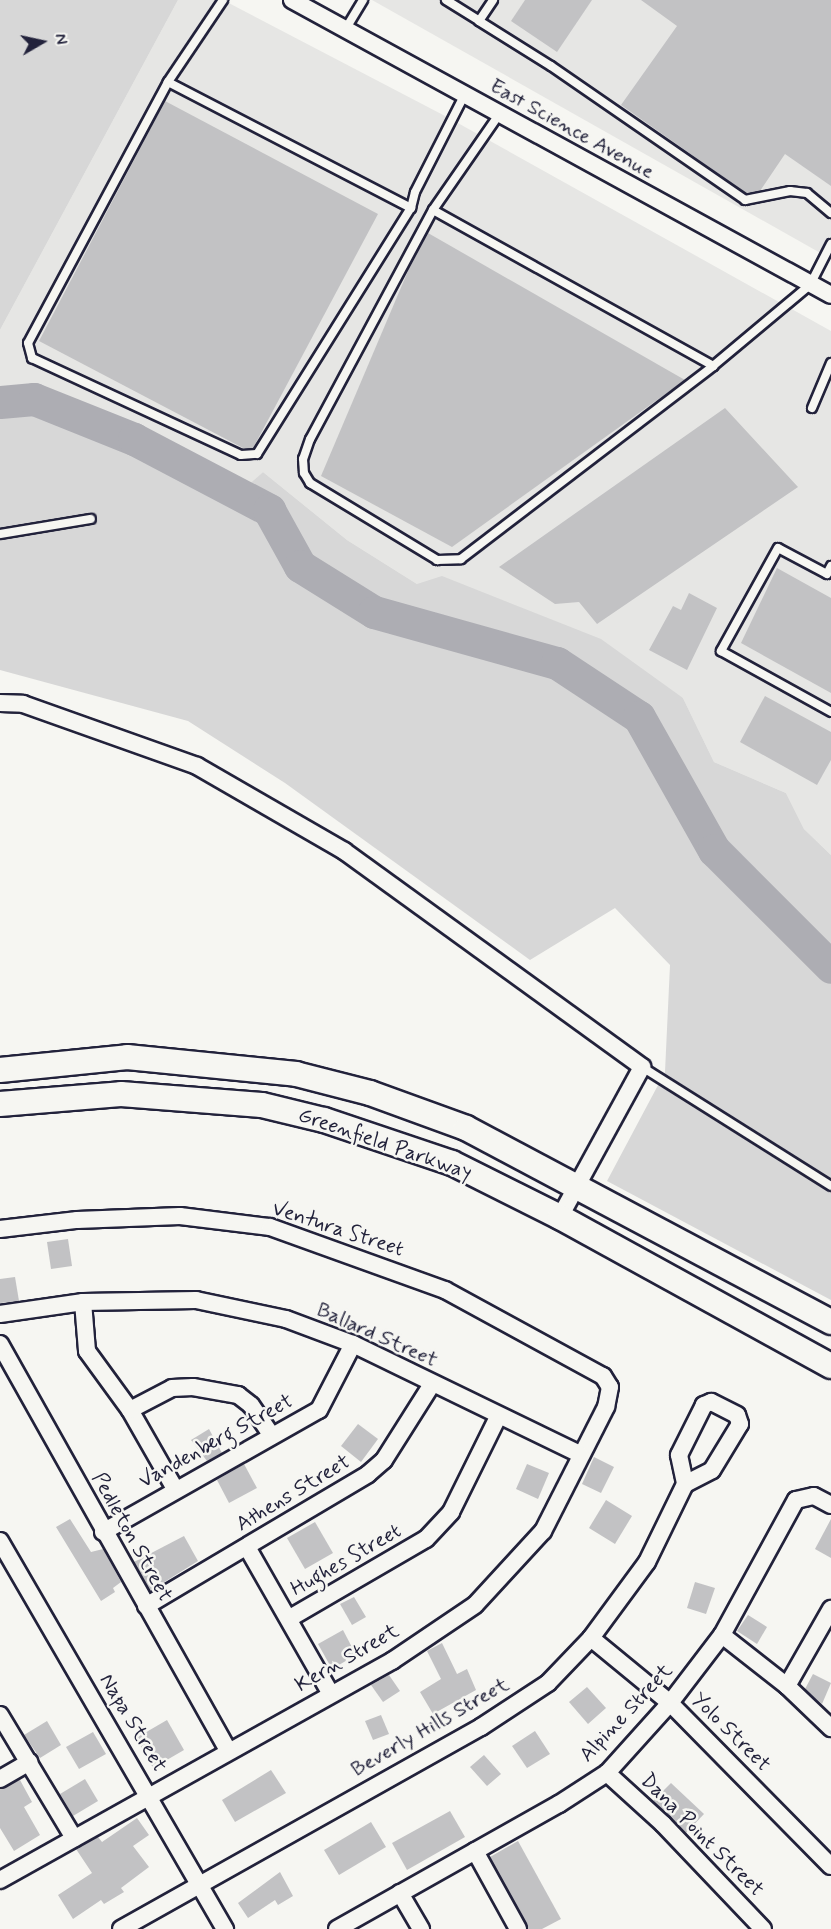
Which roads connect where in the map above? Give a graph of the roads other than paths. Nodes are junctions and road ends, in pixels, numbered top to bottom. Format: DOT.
graph roads {
  1 [pos="224,0"];
  2 [pos="292,0"];
  3 [pos="363,0"];
  4 [pos="446,0"];
  5 [pos="493,0"];
  6 [pos="479,21"];
  7 [pos="344,30"];
  8 [pos="168,82"];
  9 [pos="465,94"];
  10 [pos="498,116"];
  11 [pos="411,208"];
  12 [pos="433,210"];
  13 [pos="831,213"];
  14 [pos="831,244"];
  15 [pos="810,285"];
  16 [pos="831,295"];
  17 [pos="831,363"];
  18 [pos="713,366"];
  19 [pos="812,408"];
  20 [pos="91,519"];
  21 [pos="0,534"];
  22 [pos="831,566"];
  23 [pos="0,703"];
  24 [pos="831,712"];
  25 [pos="642,1067"];
  26 [pos="0,1070"];
  27 [pos="0,1104"];
  28 [pos="831,1186"];
  29 [pos="577,1187"];
  30 [pos="560,1217"];
  31 [pos="0,1229"];
  32 [pos="83,1302"];
  33 [pos="0,1314"];
  34 [pos="831,1322"];
  35 [pos="0,1344"];
  36 [pos="353,1344"];
  37 [pos="831,1366"];
  38 [pos="603,1376"];
  39 [pos="432,1384"];
  40 [pos="130,1410"];
  41 [pos="498,1418"];
  42 [pos="271,1435"];
  43 [pos="580,1454"];
  44 [pos="685,1484"];
  45 [pos="175,1489"];
  46 [pos="831,1505"];
  47 [pos="103,1532"];
  48 [pos="0,1541"];
  49 [pos="247,1547"];
  50 [pos="146,1606"];
  51 [pos="831,1609"];
  52 [pos="290,1618"];
  53 [pos="722,1635"];
  54 [pos="591,1638"];
  55 [pos="787,1686"];
  56 [pos="331,1694"];
  57 [pos="670,1702"];
  58 [pos="0,1715"];
  59 [pos="831,1728"];
  60 [pos="228,1751"];
  61 [pos="30,1762"];
  62 [pos="607,1773"];
  63 [pos="0,1779"];
  64 [pos="151,1797"];
  65 [pos="74,1838"];
  66 [pos="475,1851"];
  67 [pos="831,1866"];
  68 [pos="0,1880"];
  69 [pos="201,1884"];
  70 [pos="399,1893"];
  71 [pos="121,1929"];
  72 [pos="225,1929"];
  73 [pos="337,1929"];
  74 [pos="421,1929"];
  75 [pos="518,1929"];
  76 [pos="763,1929"];
  1 -- 8 [label="lane"];
  2 -- 7 [label="street, East Science Avenue"];
  3 -- 7 [label="lane"];
  4 -- 6 [label="lane"];
  5 -- 6 [label="lane"];
  6 -- 13 [label="lane"];
  7 -- 9 [label="street, East Science Avenue"];
  8 -- 11 [label="lane"];
  8 -- 11 [label="lane"];
  9 -- 10 [label="street, East Science Avenue"];
  9 -- 11 [label="lane"];
  10 -- 12 [label="lane"];
  10 -- 15 [label="street, East Science Avenue"];
  12 -- 18 [label="lane"];
  12 -- 18 [label="lane"];
  14 -- 15 [label="lane"];
  15 -- 16 [label="street, East Science Avenue"];
  15 -- 18 [label="lane"];
  17 -- 19 [label="lane"];
  20 -- 21 [label="lane"];
  22 -- 24 [label="lane"];
  23 -- 25 [label="street"];
  25 -- 28 [label="lane"];
  25 -- 29 [label="street"];
  26 -- 29 [label="main road, Greenfield Parkway"];
  27 -- 30 [label="main road, Greenfield Parkway"];
  29 -- 30 [label="street"];
  29 -- 34 [label="main road, Greenfield Parkway"];
  30 -- 37 [label="main road, Greenfield Parkway"];
  31 -- 38 [label="street, Ventura Street"];
  32 -- 33 [label="street, Ballard Street"];
  32 -- 36 [label="street, Ballard Street"];
  32 -- 40 [label="street"];
  35 -- 47 [label="street, Pedleton Street"];
  36 -- 39 [label="street, Ballard Street"];
  36 -- 42 [label="street, Vandenberg Street"];
  38 -- 43 [label="street, Kern Street"];
  39 -- 41 [label="street, Ballard Street"];
  39 -- 49 [label="street, Athens Street"];
  40 -- 42 [label="street"];
  40 -- 45 [label="street"];
  41 -- 43 [label="street, Ballard Street"];
  41 -- 52 [label="street, Hughes Street"];
  42 -- 45 [label="street, Vandenberg Street"];
  43 -- 56 [label="street, Kern Street"];
  44 -- 44 [label="street"];
  44 -- 54 [label="street, Beverly Hills Street"];
  45 -- 47 [label="street, Vandenberg Street"];
  46 -- 53 [label="street, Alpine Street"];
  47 -- 50 [label="street, Pedleton Street"];
  48 -- 64 [label="street, Napa Street"];
  49 -- 50 [label="street, Athens Street"];
  49 -- 52 [label="street"];
  50 -- 60 [label="street, Pedleton Street"];
  51 -- 55 [label="street"];
  52 -- 56 [label="street"];
  53 -- 55 [label="street"];
  53 -- 57 [label="street, Alpine Street"];
  54 -- 57 [label="street, Yolo Street"];
  54 -- 69 [label="street, Beverly Hills Street"];
  55 -- 59 [label="street"];
  56 -- 60 [label="street, Kern Street"];
  57 -- 62 [label="street, Alpine Street"];
  57 -- 67 [label="street, Yolo Street"];
  58 -- 61 [label="street"];
  60 -- 64 [label="street, Kern Street"];
  61 -- 63 [label="street"];
  61 -- 65 [label="street"];
  62 -- 66 [label="street, Alpine Street"];
  62 -- 76 [label="street, Dana Point Street"];
  64 -- 65 [label="street, Kern Street"];
  64 -- 69 [label="street, Napa Street"];
  65 -- 68 [label="street, Kern Street"];
  66 -- 70 [label="street, Alpine Street"];
  66 -- 75 [label="street"];
  69 -- 71 [label="street, Beverly Hills Street"];
  69 -- 72 [label="street, Napa Street"];
  70 -- 73 [label="street, Alpine Street"];
  70 -- 74 [label="street"];
}
